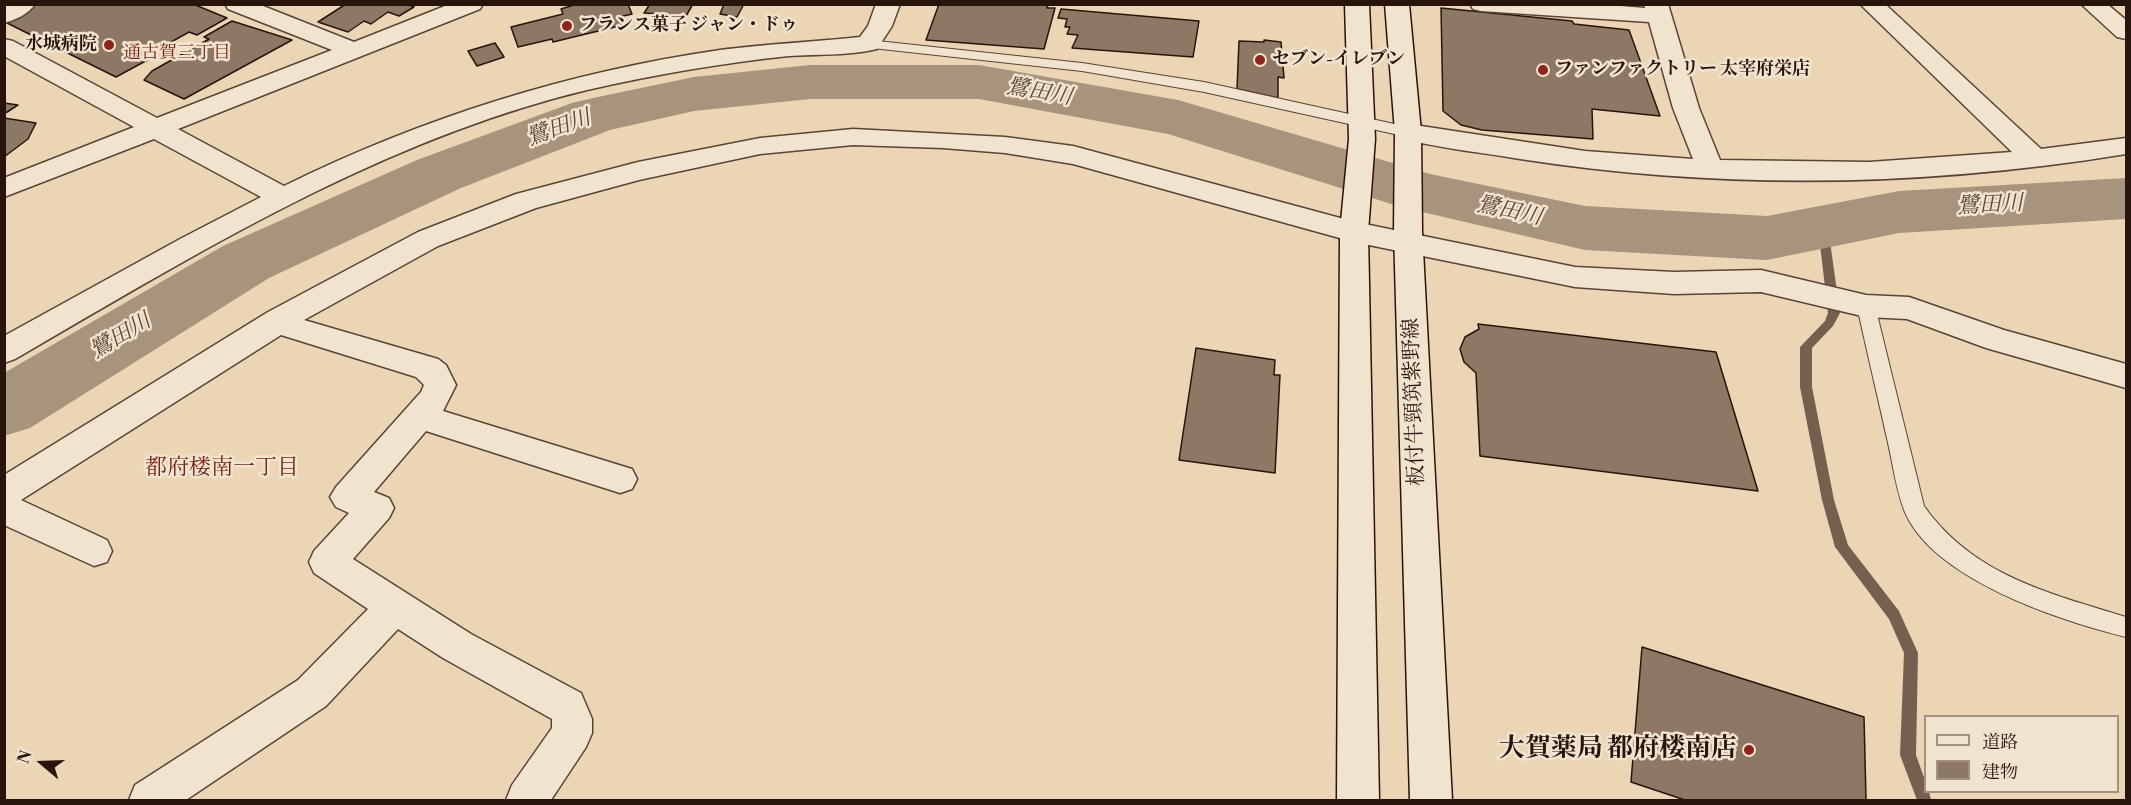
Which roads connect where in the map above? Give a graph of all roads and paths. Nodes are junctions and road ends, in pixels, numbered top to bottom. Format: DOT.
graph roads {
  1 [pos="24,4"];
  2 [pos="236,4"];
  3 [pos="472,4"];
  4 [pos="888,4"];
  5 [pos="1358,4"];
  6 [pos="1397,4"];
  7 [pos="1481,4"];
  8 [pos="1871,4"];
  9 [pos="2092,4"];
  10 [pos="1658,10"];
  11 [pos="4,16"];
  12 [pos="2127,32"];
  13 [pos="868,44"];
  14 [pos="4,46"];
  15 [pos="353,50"];
  16 [pos="153,128"];
  17 [pos="1361,131"];
  18 [pos="1407,142"];
  19 [pos="2127,146"];
  20 [pos="2034,158"];
  21 [pos="1710,169"];
  22 [pos="4,188"];
  23 [pos="282,196"];
  24 [pos="1354,227"];
  25 [pos="1408,237"];
  26 [pos="1866,306"];
  27 [pos="279,320"];
  28 [pos="4,351"];
  29 [pos="2127,376"];
  30 [pos="420,416"];
  31 [pos="620,479"];
  32 [pos="4,493"];
  33 [pos="4,508"];
  34 [pos="94,551"];
  35 [pos="395,606"];
  36 [pos="2127,627"];
  37 [pos="150,801"];
  38 [pos="527,801"];
  39 [pos="1358,801"];
  40 [pos="1431,801"];
  1 -- 11 [label="street"];
  2 -- 15 [label="street"];
  3 -- 15 [label="street"];
  4 -- 13 [label="street"];
  5 -- 17 [label="street"];
  6 -- 18 [label="street, 板付牛頸筑紫野線"];
  7 -- 10 [label="street"];
  8 -- 20 [label="street"];
  9 -- 12 [label="street"];
  10 -- 21 [label="street"];
  13 -- 17 [label="lane"];
  13 -- 23 [label="street"];
  14 -- 16 [label="street"];
  15 -- 16 [label="street"];
  16 -- 22 [label="street"];
  16 -- 23 [label="street"];
  17 -- 18 [label="lane"];
  17 -- 24 [label="street"];
  18 -- 21 [label="street"];
  18 -- 25 [label="street, 板付牛頸筑紫野線"];
  19 -- 20 [label="street"];
  20 -- 21 [label="street"];
  23 -- 28 [label="street"];
  24 -- 25 [label="street"];
  24 -- 27 [label="street"];
  24 -- 39 [label="street"];
  25 -- 26 [label="street"];
  25 -- 40 [label="street, 板付牛頸筑紫野線"];
  26 -- 29 [label="street"];
  26 -- 36 [label="lane"];
  27 -- 30 [label="street"];
  27 -- 32 [label="street"];
  30 -- 31 [label="street"];
  30 -- 35 [label="street"];
  33 -- 34 [label="street"];
  35 -- 37 [label="street"];
  35 -- 38 [label="street"];
}
